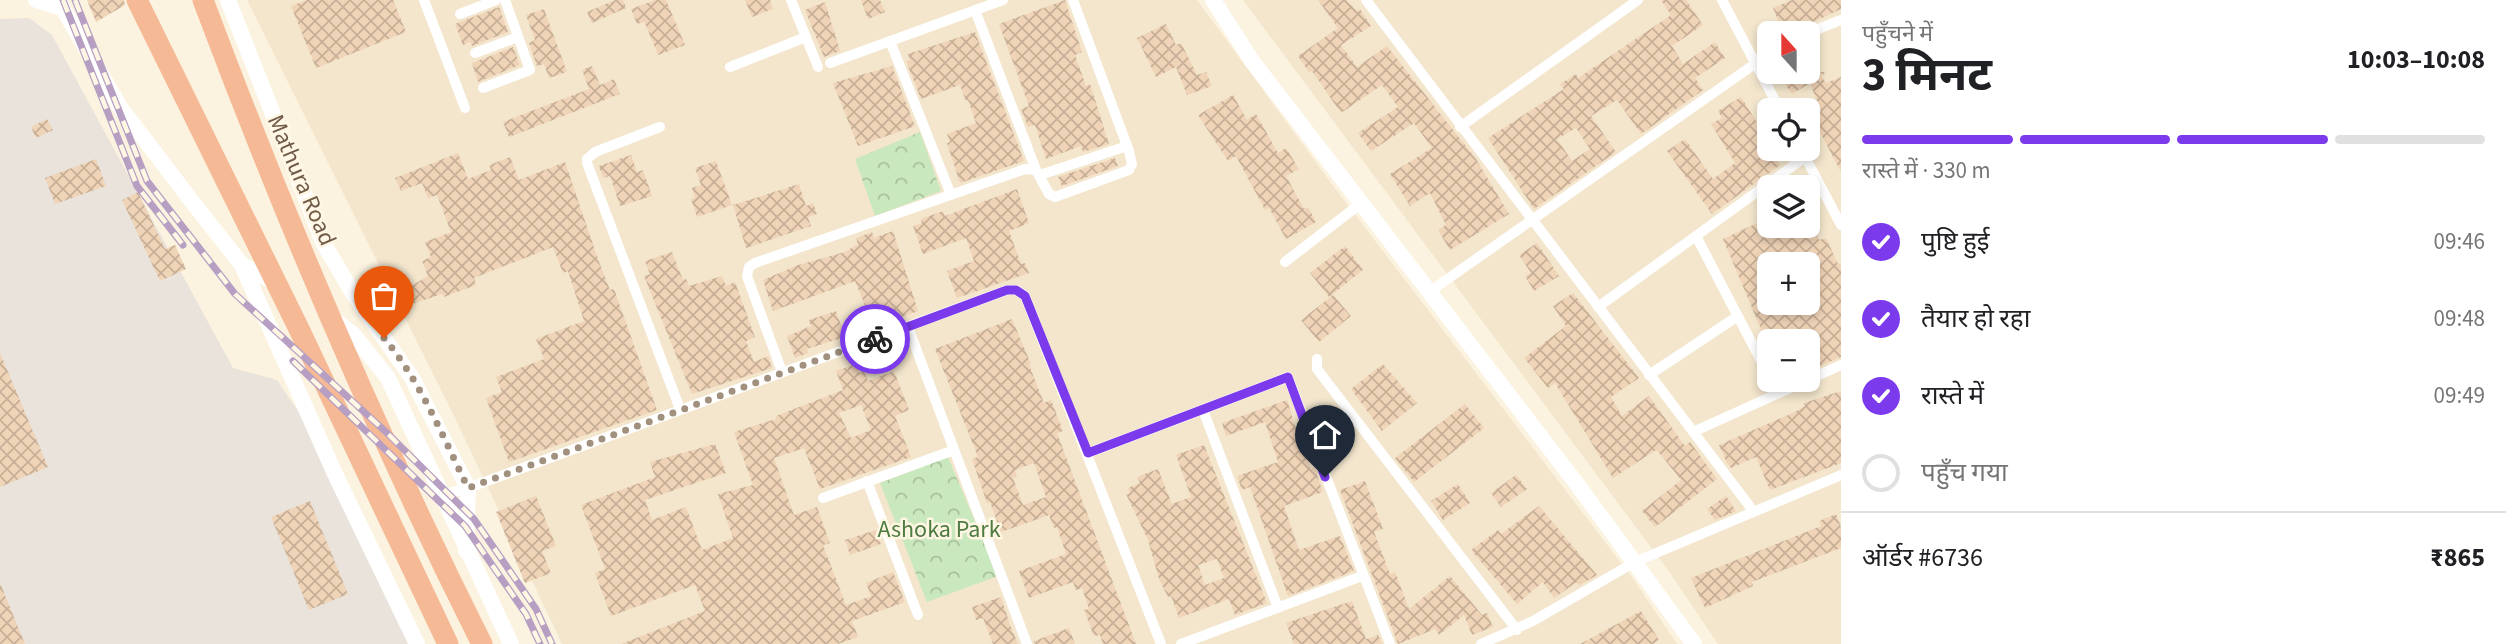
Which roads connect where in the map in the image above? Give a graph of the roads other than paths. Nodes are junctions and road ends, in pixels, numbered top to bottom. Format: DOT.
graph roads {
  1 [pos="36,0"];
  2 [pos="136,0"];
  3 [pos="203,0"];
  4 [pos="228,0"];
  5 [pos="424,0"];
  6 [pos="496,0"];
  7 [pos="505,0"];
  8 [pos="1003,0"];
  9 [pos="1073,0"];
  10 [pos="1213,0"];
  11 [pos="1367,0"];
  12 [pos="1723,0"];
  13 [pos="794,1"];
  14 [pos="1630,2"];
  15 [pos="59,4"];
  16 [pos="975,10"];
  17 [pos="460,14"];
  18 [pos="1841,20"];
  19 [pos="1820,28"];
  20 [pos="519,37"];
  21 [pos="806,37"];
  22 [pos="890,41"];
  23 [pos="475,53"];
  24 [pos="830,63"];
  25 [pos="1755,63"];
  26 [pos="730,67"];
  27 [pos="818,67"];
  28 [pos="483,88"];
  29 [pos="1774,98"];
  30 [pos="465,108"];
  31 [pos="660,127"];
  32 [pos="1460,127"];
  33 [pos="1127,146"];
  34 [pos="1793,161"];
  35 [pos="1807,161"];
  36 [pos="1038,173"];
  37 [pos="951,195"];
  38 [pos="1360,204"];
  39 [pos="1533,222"];
  40 [pos="1841,225"];
  41 [pos="1696,236"];
  42 [pos="1285,262"];
  43 [pos="242,265"];
  44 [pos="278,284"];
  45 [pos="1429,292"];
  46 [pos="1598,307"];
  47 [pos="330,316"];
  48 [pos="1738,316"];
  49 [pos="908,327"];
  50 [pos="1757,353"];
  51 [pos="1317,359"];
  52 [pos="1841,365"];
  53 [pos="782,372"];
  54 [pos="1649,375"];
  55 [pos="1779,393"];
  56 [pos="680,409"];
  57 [pos="1203,410"];
  58 [pos="1693,432"];
  59 [pos="954,450"];
  60 [pos="1088,453"];
  61 [pos="1841,475"];
  62 [pos="867,481"];
  63 [pos="468,488"];
  64 [pos="440,495"];
  65 [pos="823,498"];
  66 [pos="1754,512"];
  67 [pos="467,551"];
  68 [pos="1635,562"];
  69 [pos="1362,576"];
  70 [pos="1278,608"];
  71 [pos="918,615"];
  72 [pos="1517,629"];
  73 [pos="416,644"];
  74 [pos="449,644"];
  75 [pos="482,644"];
  76 [pos="511,644"];
  77 [pos="1027,644"];
  78 [pos="1161,644"];
  79 [pos="1181,644"];
  80 [pos="1390,644"];
  81 [pos="1481,644"];
  82 [pos="1694,644"];
  1 -- 15 [label="main road"];
  2 -- 44 [label="highway"];
  3 -- 47 [label="highway, Mathura Road"];
  4 -- 63 [label="main road, Mathura Road"];
  5 -- 30 [label="street"];
  6 -- 17 [label="street"];
  7 -- 20 [label="street"];
  8 -- 16 [label="street"];
  9 -- 33 [label="street"];
  10 -- 38 [label="main road"];
  11 -- 32 [label="street"];
  12 -- 25 [label="street"];
  13 -- 21 [label="street"];
  14 -- 32 [label="street"];
  15 -- 43 [label="main road"];
  16 -- 22 [label="street"];
  16 -- 36 [label="street"];
  18 -- 19 [label="street"];
  20 -- 23 [label="street"];
  20 -- 28 [label="street"];
  21 -- 26 [label="street"];
  21 -- 27 [label="street"];
  22 -- 24 [label="street"];
  22 -- 37 [label="street"];
  25 -- 29 [label="street"];
  25 -- 39 [label="street"];
  31 -- 56 [label="street"];
  32 -- 39 [label="street"];
  33 -- 36 [label="street"];
  33 -- 36 [label="street"];
  34 -- 41 [label="street"];
  35 -- 40 [label="street"];
  36 -- 37 [label="street"];
  37 -- 53 [label="street"];
  38 -- 42 [label="street"];
  38 -- 45 [label="main road"];
  39 -- 45 [label="street"];
  39 -- 46 [label="street"];
  41 -- 46 [label="street"];
  41 -- 48 [label="street"];
  43 -- 44 [label="main road"];
  43 -- 73 [label="main road"];
  44 -- 74 [label="highway"];
  45 -- 68 [label="main road"];
  46 -- 54 [label="street"];
  47 -- 64 [label="main road"];
  47 -- 75 [label="highway, Mathura Road"];
  48 -- 50 [label="street"];
  48 -- 54 [label="street"];
  49 -- 53 [label="street"];
  49 -- 59 [label="street"];
  49 -- 60 [label="street"];
  51 -- 72 [label="street"];
  52 -- 55 [label="street"];
  53 -- 56 [label="street"];
  54 -- 58 [label="street"];
  55 -- 58 [label="street"];
  56 -- 63 [label="street"];
  57 -- 60 [label="street"];
  57 -- 69 [label="street"];
  57 -- 70 [label="street"];
  58 -- 66 [label="street"];
  59 -- 62 [label="street"];
  59 -- 77 [label="street"];
  60 -- 78 [label="street"];
  61 -- 66 [label="street"];
  62 -- 65 [label="street"];
  62 -- 71 [label="street"];
  63 -- 64 [label="street"];
  63 -- 67 [label="main road, Mathura Road"];
  64 -- 67 [label="main road"];
  66 -- 68 [label="street"];
  67 -- 76 [label="main road"];
  68 -- 72 [label="street"];
  68 -- 82 [label="main road"];
  69 -- 70 [label="street"];
  69 -- 80 [label="street"];
  70 -- 79 [label="street"];
  72 -- 81 [label="street"];
}
